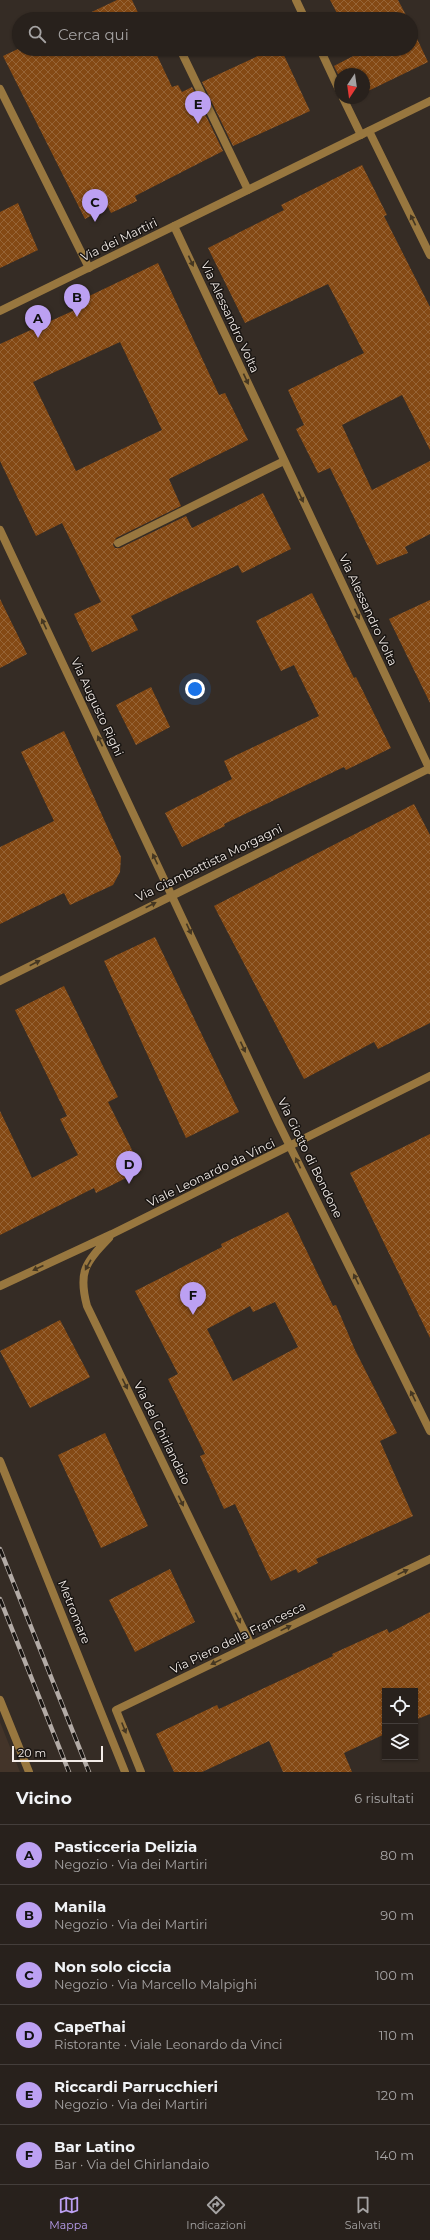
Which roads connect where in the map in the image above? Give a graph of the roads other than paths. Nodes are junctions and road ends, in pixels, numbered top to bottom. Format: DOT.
graph roads {
  1 [pos="296,0"];
  2 [pos="302,12"];
  3 [pos="183,56"];
  4 [pos="323,56"];
  5 [pos="334,79"];
  6 [pos="0,89"];
  7 [pos="430,101"];
  8 [pos="346,104"];
  9 [pos="369,131"];
  10 [pos="360,135"];
  11 [pos="248,190"];
  12 [pos="174,226"];
  13 [pos="430,255"];
  14 [pos="89,268"];
  15 [pos="0,311"];
  16 [pos="284,461"];
  17 [pos="0,530"];
  18 [pos="118,543"];
  19 [pos="430,769"];
  20 [pos="172,894"];
  21 [pos="0,981"];
  22 [pos="430,1076"];
  23 [pos="291,1147"];
  24 [pos="112,1234"];
  25 [pos="0,1286"];
  26 [pos="430,1431"];
  27 [pos="0,1461"];
  28 [pos="430,1559"];
  29 [pos="251,1645"];
  30 [pos="0,1700"];
  31 [pos="29,1772"];
  32 [pos="125,1772"];
  33 [pos="142,1772"];
  1 -- 2 [label="street"];
  3 -- 11 [label="street"];
  4 -- 5 [label="street"];
  6 -- 14 [label="street"];
  7 -- 9 [label="street, Via dei Martiri"];
  8 -- 10 [label="street"];
  9 -- 10 [label="street, Via dei Martiri"];
  13 -- 9 [label="street, one-way"];
  10 -- 11 [label="street, Via dei Martiri"];
  11 -- 12 [label="street, Via dei Martiri"];
  12 -- 14 [label="street, Via dei Martiri"];
  12 -- 16 [label="street, Via Alessandro Volta, one-way"];
  14 -- 15 [label="street, Via dei Martiri"];
  16 -- 18 [label="street"];
  16 -- 19 [label="street, Via Alessandro Volta, one-way"];
  20 -- 17 [label="street, Via Augusto Righi, one-way"];
  19 -- 20 [label="street, Via Giambattista Morgagni"];
  21 -- 20 [label="street, Via Giambattista Morgagni, one-way"];
  20 -- 23 [label="street, Via Giotto di Bondone, one-way"];
  22 -- 23 [label="street, Viale Leonardo da Vinci"];
  23 -- 24 [label="street, Viale Leonardo da Vinci"];
  26 -- 23 [label="street, Via Giotto di Bondone, one-way"];
  24 -- 25 [label="street, Viale Leonardo da Vinci, one-way"];
  24 -- 29 [label="street, Via del Ghirlandaio, one-way"];
  27 -- 32 [label="street, Metromare"];
  29 -- 28 [label="street, Via Piero della Francesca, one-way"];
  29 -- 33 [label="street, Via Piero della Francesca, one-way"];
  30 -- 31 [label="street"];
}
